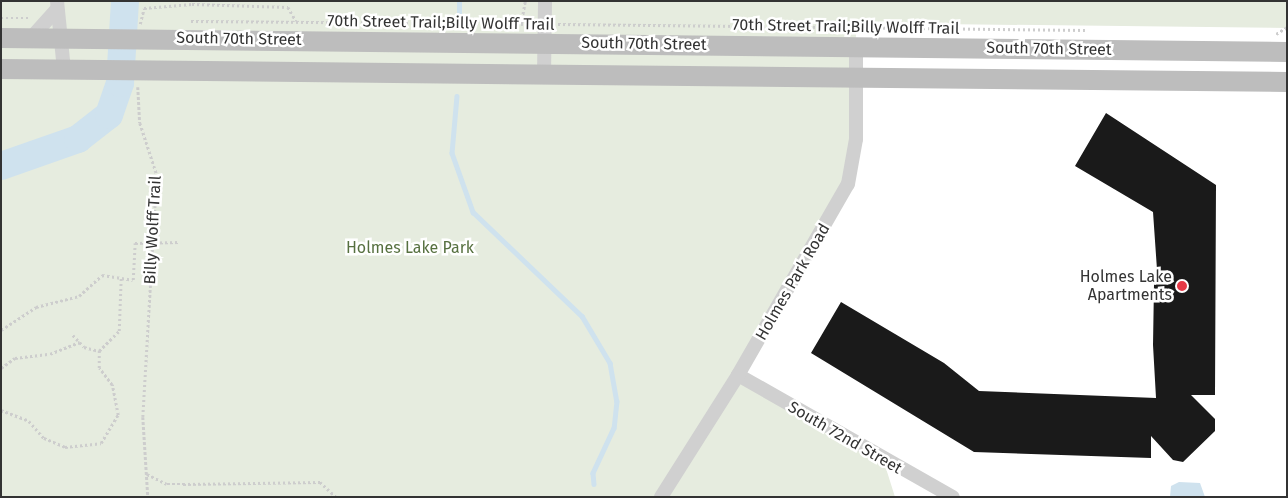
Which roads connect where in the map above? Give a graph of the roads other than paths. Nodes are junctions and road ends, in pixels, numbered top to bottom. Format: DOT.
graph roads {
  1 [pos="545,1"];
  2 [pos="57,5"];
  3 [pos="544,34"];
  4 [pos="1,38"];
  5 [pos="31,38"];
  6 [pos="64,38"];
  7 [pos="856,46"];
  8 [pos="1287,52"];
  9 [pos="1,70"];
  10 [pos="64,70"];
  11 [pos="544,75"];
  12 [pos="856,77"];
  13 [pos="1287,82"];
  14 [pos="738,376"];
  15 [pos="660,497"];
  16 [pos="953,497"];
  1 -- 3 [label="street"];
  2 -- 5 [label="street"];
  2 -- 6 [label="street"];
  3 -- 6 [label="main road, South 70th Street"];
  3 -- 7 [label="main road, South 70th Street"];
  3 -- 11 [label="street"];
  4 -- 5 [label="main road, South 70th Street"];
  5 -- 6 [label="main road, South 70th Street"];
  6 -- 10 [label="street"];
  7 -- 8 [label="main road, South 70th Street"];
  7 -- 12 [label="street, Holmes Park Road"];
  9 -- 10 [label="main road, South 70th Street"];
  10 -- 11 [label="main road, South 70th Street"];
  11 -- 12 [label="main road, South 70th Street"];
  12 -- 13 [label="main road, South 70th Street"];
  12 -- 14 [label="street, Holmes Park Road"];
  14 -- 15 [label="street, Holmes Park Road"];
  14 -- 16 [label="street, South 72nd Street"];
}
